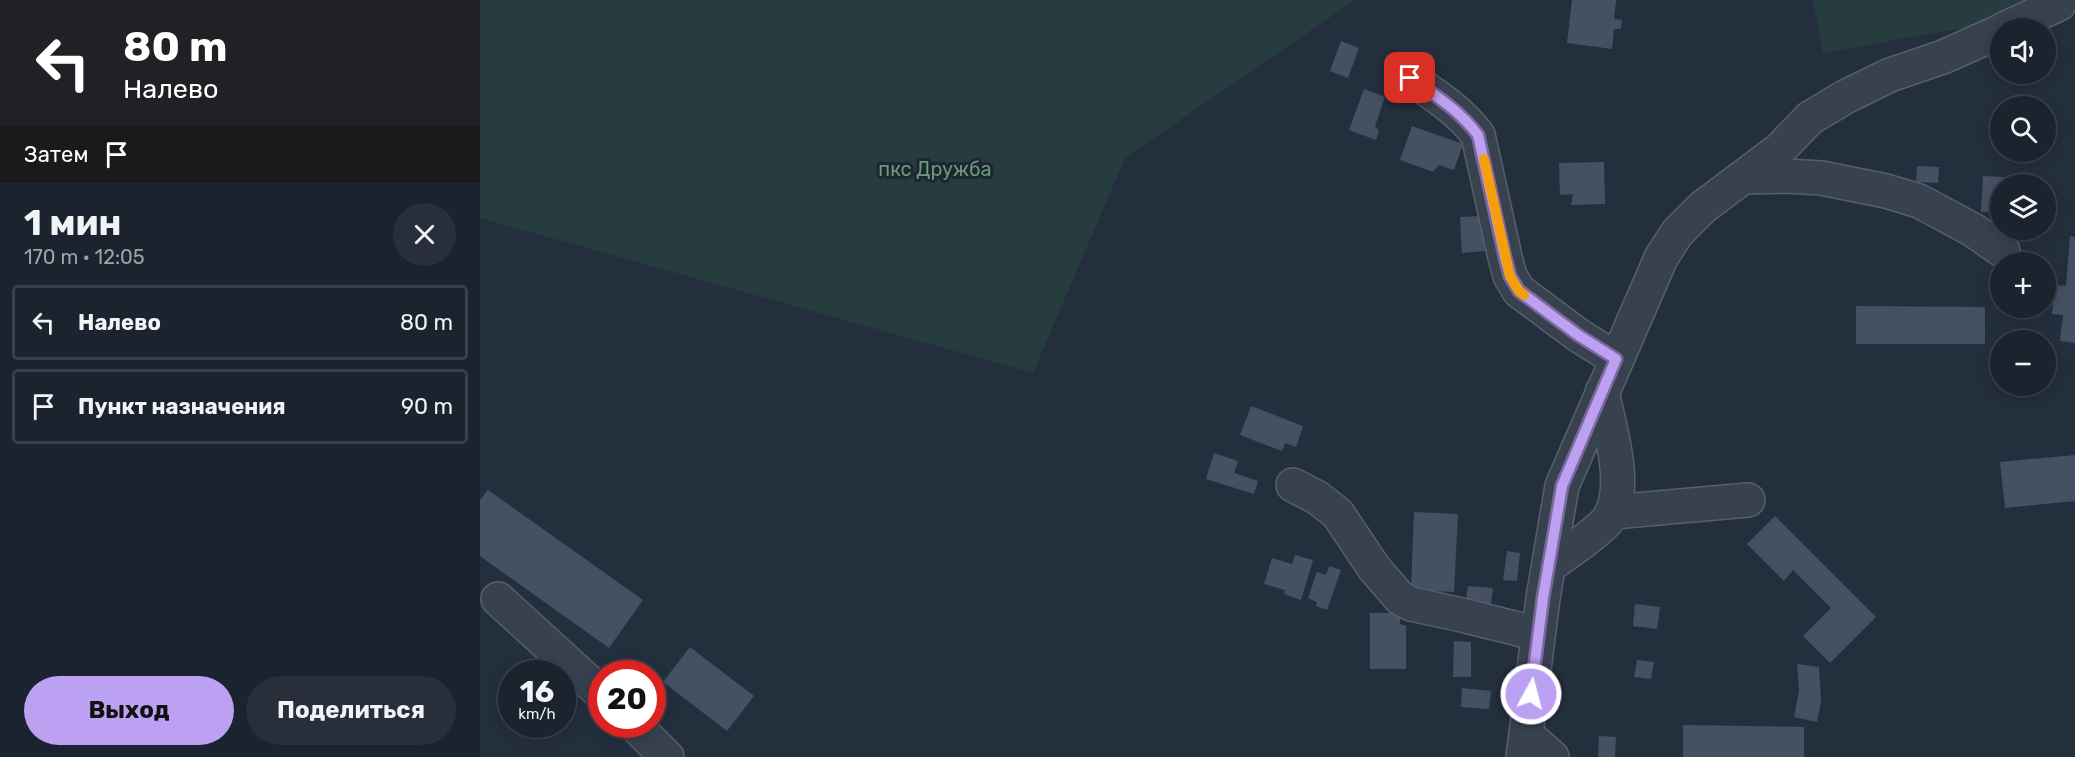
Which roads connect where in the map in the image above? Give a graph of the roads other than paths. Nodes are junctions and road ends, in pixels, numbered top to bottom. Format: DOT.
graph roads {
  1 [pos="2060,0"];
  2 [pos="2028,18"];
  3 [pos="1990,36"];
  4 [pos="1410,78"];
  5 [pos="1744,177"];
  6 [pos="2003,251"];
  7 [pos="1616,359"];
  8 [pos="1602,392"];
  9 [pos="1293,485"];
  10 [pos="1748,500"];
  11 [pos="1613,512"];
  12 [pos="1548,567"];
  13 [pos="498,599"];
  14 [pos="1538,634"];
  15 [pos="588,681"];
  16 [pos="648,738"];
  17 [pos="1524,746"];
  18 [pos="667,757"];
  19 [pos="1552,757"];
  1 -- 2 [label="lane"];
  3 -- 5 [label="lane"];
  4 -- 7 [label="lane"];
  5 -- 6 [label="lane"];
  5 -- 7 [label="lane"];
  7 -- 8 [label="lane"];
  8 -- 11 [label="lane"];
  8 -- 12 [label="lane"];
  9 -- 14 [label="lane"];
  10 -- 11 [label="lane"];
  11 -- 12 [label="lane"];
  12 -- 14 [label="lane"];
  13 -- 15 [label="lane"];
  14 -- 17 [label="lane"];
  16 -- 18 [label="lane"];
  17 -- 19 [label="lane"];
}
